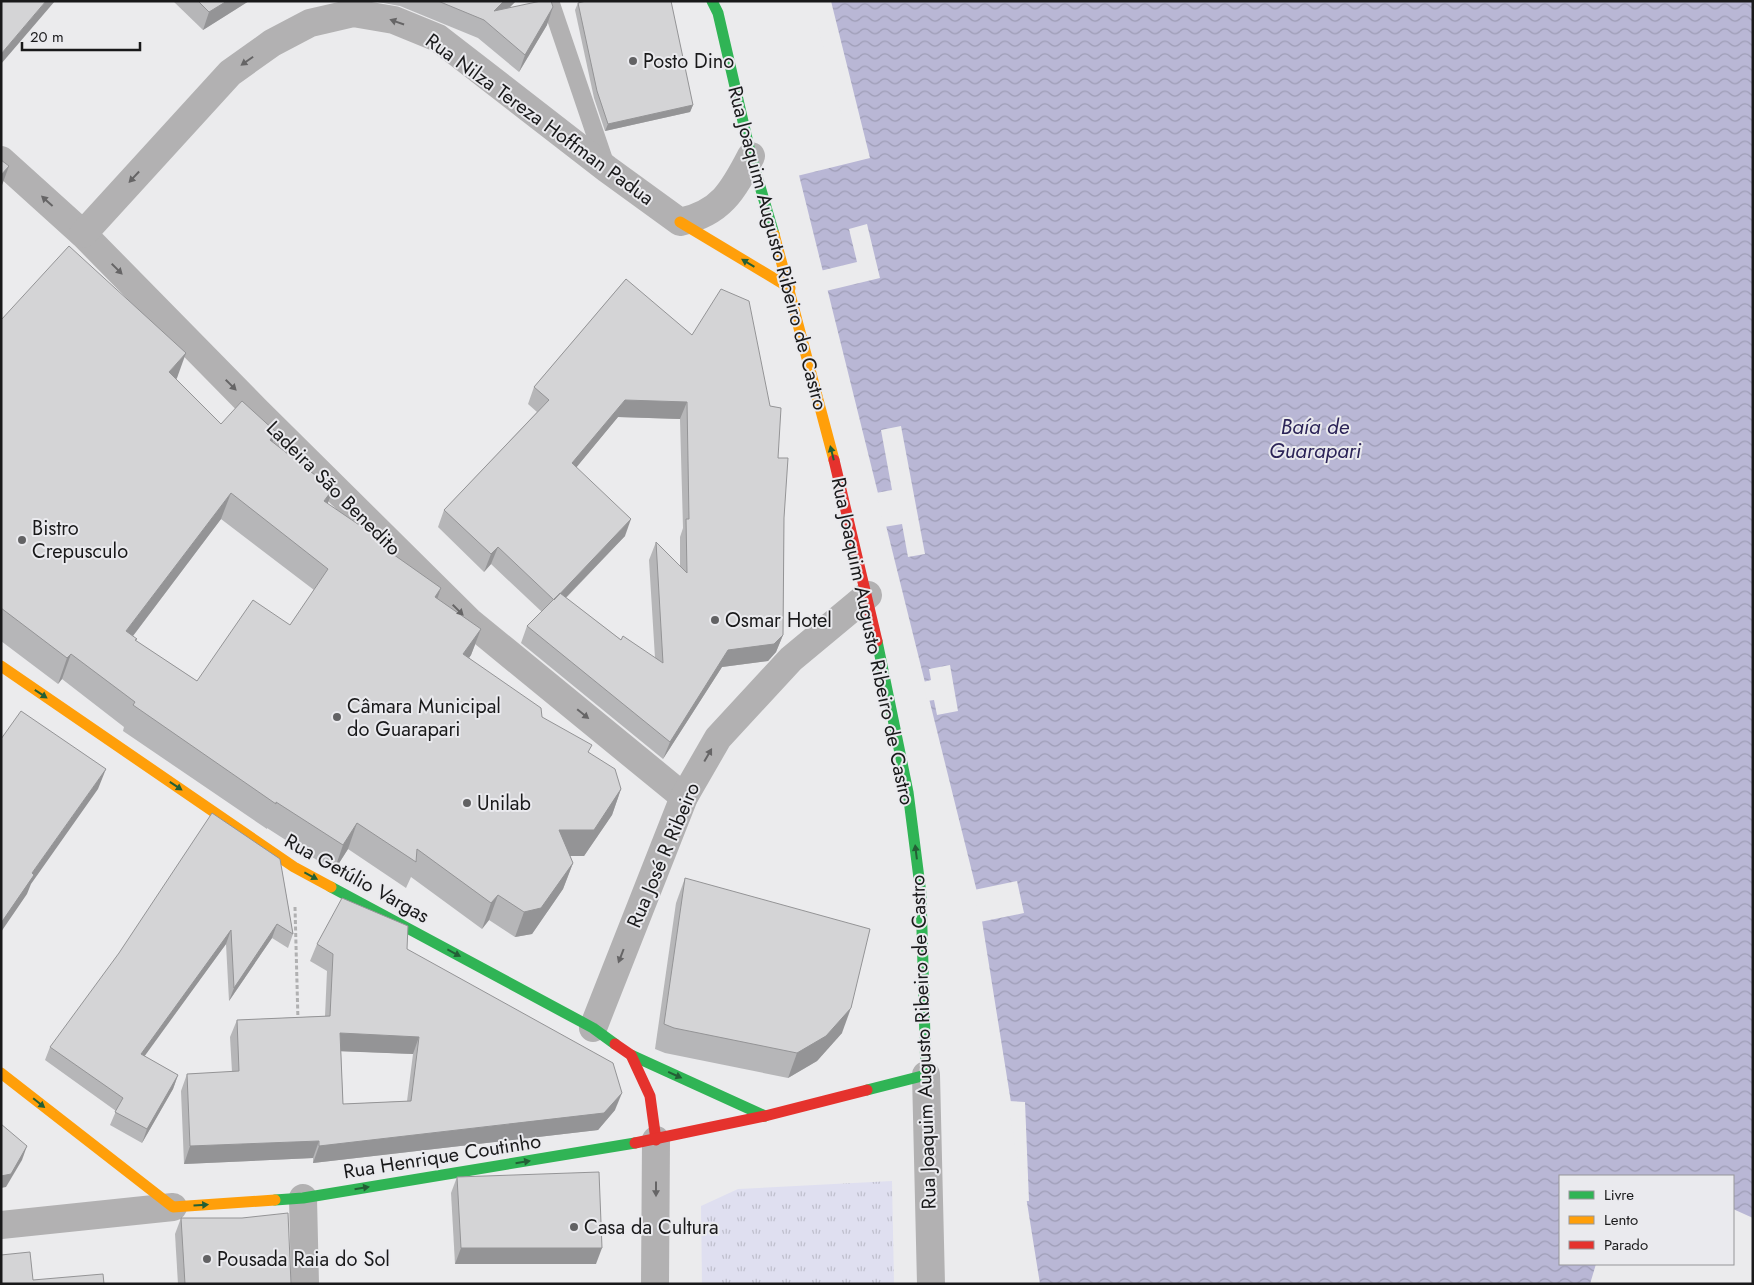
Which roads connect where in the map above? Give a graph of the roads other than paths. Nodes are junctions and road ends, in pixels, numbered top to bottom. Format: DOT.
graph roads {
  1 [pos="712,1"];
  2 [pos="719,1"];
  3 [pos="551,2"];
  4 [pos="718,13"];
  5 [pos="751,156"];
  6 [pos="1,160"];
  7 [pos="607,169"];
  8 [pos="680,222"];
  9 [pos="83,234"];
  10 [pos="790,288"];
  11 [pos="868,595"];
  12 [pos="1,666"];
  13 [pos="684,797"];
  14 [pos="593,1028"];
  15 [pos="631,1055"];
  16 [pos="1,1073"];
  17 [pos="926,1075"];
  18 [pos="766,1116"];
  19 [pos="656,1140"];
  20 [pos="303,1198"];
  21 [pos="173,1208"];
  22 [pos="1,1226"];
  23 [pos="305,1284"];
  24 [pos="655,1284"];
  25 [pos="931,1284"];
  1 -- 4 [label="street, Rua Joaquim Augusto Ribeiro de Castro"];
  2 -- 4 [label="street, Rua Joaquim Augusto Ribeiro de Castro"];
  3 -- 7 [label="lane"];
  4 -- 5 [label="street, Rua Joaquim Augusto Ribeiro de Castro"];
  5 -- 8 [label="street"];
  5 -- 10 [label="street, Rua Joaquim Augusto Ribeiro de Castro"];
  9 -- 6 [label="street, Ladeira São Benedito, one-way"];
  7 -- 8 [label="street, Rua Nilza Tereza Hoffman Padua"];
  7 -- 9 [label="street, Rua Nilza Tereza Hoffman Padua, one-way"];
  10 -- 8 [label="street, one-way"];
  9 -- 13 [label="street, Ladeira São Benedito, one-way"];
  11 -- 10 [label="street, Rua Joaquim Augusto Ribeiro de Castro, one-way"];
  13 -- 11 [label="street, Rua José R Ribeiro, one-way"];
  17 -- 11 [label="street, Rua Joaquim Augusto Ribeiro de Castro, one-way"];
  12 -- 14 [label="street, Rua Getúlio Vargas, one-way"];
  13 -- 14 [label="street, Rua José R Ribeiro, one-way"];
  14 -- 15 [label="street, Rua Getúlio Vargas"];
  15 -- 18 [label="street, one-way"];
  15 -- 19 [label="street, Rua Getúlio Vargas"];
  16 -- 21 [label="street, one-way"];
  17 -- 18 [label="street, Rua Henrique Coutinho"];
  17 -- 25 [label="street, Rua Joaquim Augusto Ribeiro de Castro"];
  18 -- 19 [label="street, Rua Henrique Coutinho"];
  20 -- 19 [label="street, Rua Henrique Coutinho, one-way"];
  19 -- 24 [label="street, one-way"];
  21 -- 20 [label="street, Rua Henrique Coutinho, one-way"];
  20 -- 23 [label="street"];
  21 -- 22 [label="street"];
}
